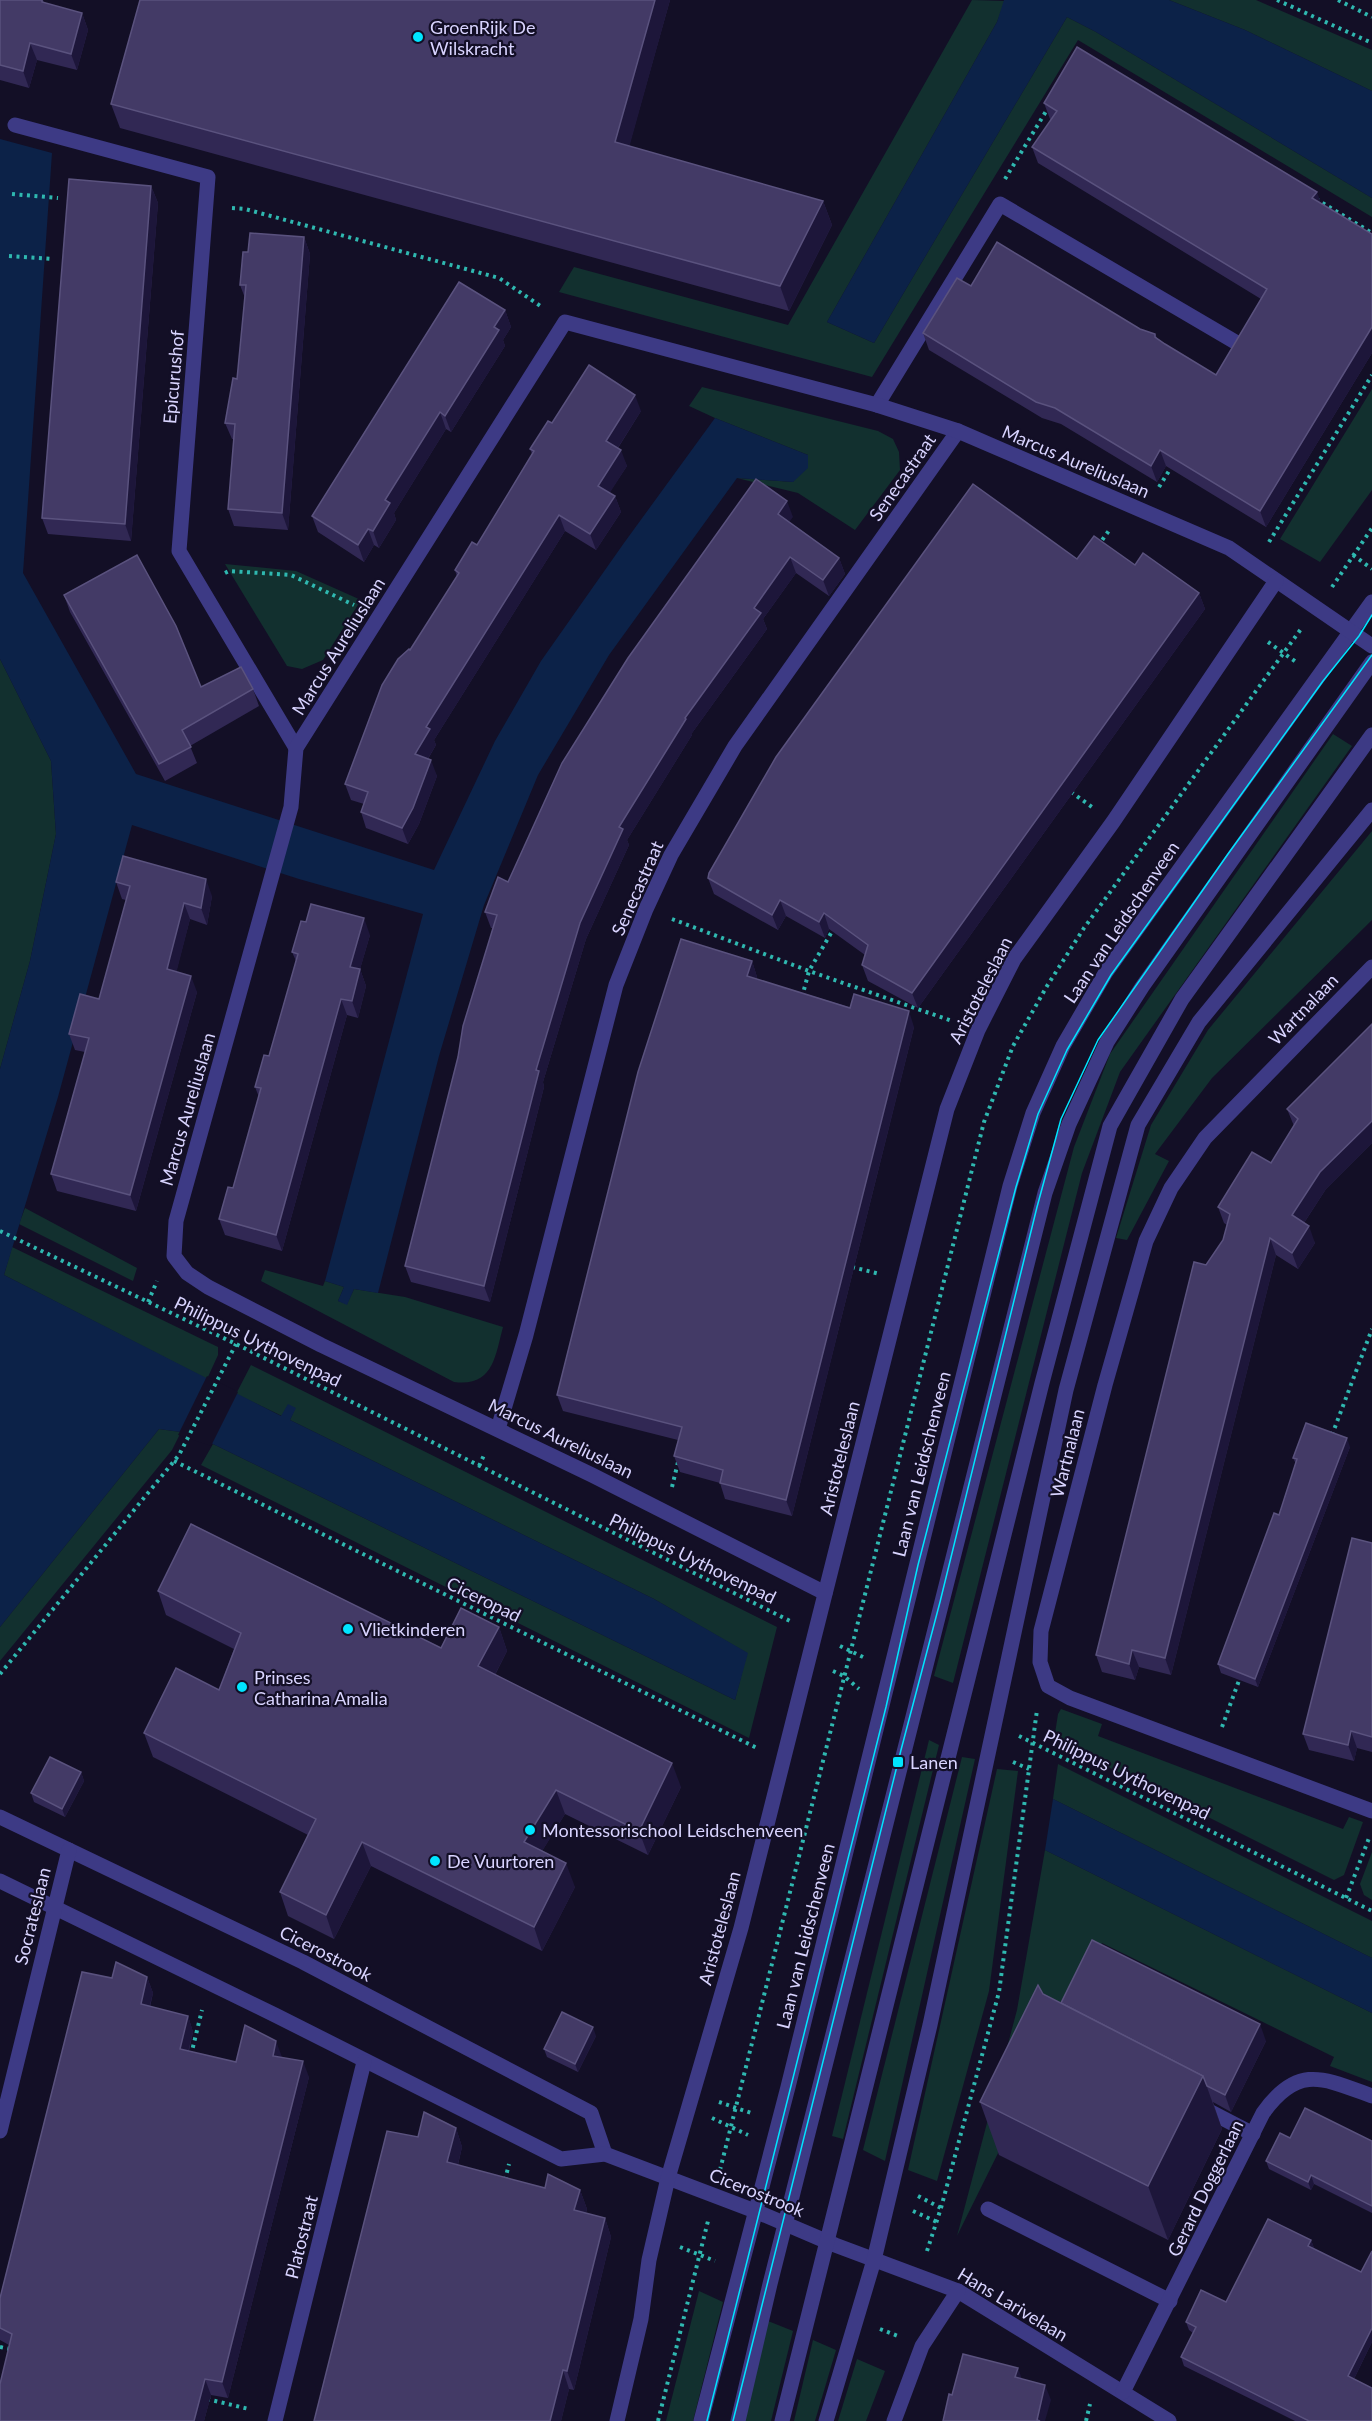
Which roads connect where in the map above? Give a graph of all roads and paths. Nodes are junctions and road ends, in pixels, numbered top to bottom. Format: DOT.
graph roads {
  1 [pos="1276,0"];
  2 [pos="1338,0"];
  3 [pos="1372,17"];
  4 [pos="1372,43"];
  5 [pos="1052,102"];
  6 [pos="15,125"];
  7 [pos="12,194"];
  8 [pos="1312,196"];
  9 [pos="58,198"];
  10 [pos="1000,204"];
  11 [pos="206,205"];
  12 [pos="1372,233"];
  13 [pos="9,256"];
  14 [pos="53,260"];
  15 [pos="565,322"];
  16 [pos="1237,343"];
  17 [pos="1372,375"];
  18 [pos="877,405"];
  19 [pos="958,431"];
  20 [pos="1174,463"];
  21 [pos="1144,511"];
  22 [pos="1110,529"];
  23 [pos="1098,547"];
  24 [pos="1353,555"];
  25 [pos="1254,566"];
  26 [pos="1372,569"];
  27 [pos="1276,580"];
  28 [pos="201,588"];
  29 [pos="1372,602"];
  30 [pos="377,621"];
  31 [pos="1352,631"];
  32 [pos="1372,646"];
  33 [pos="1372,662"];
  34 [pos="1372,735"];
  35 [pos="296,748"];
  36 [pos="1066,788"];
  37 [pos="1372,810"];
  38 [pos="1113,822"];
  39 [pos="646,909"];
  40 [pos="837,922"];
  41 [pos="1372,967"];
  42 [pos="809,971"];
  43 [pos="799,1004"];
  44 [pos="978,1030"];
  45 [pos="0,1230"];
  46 [pos="847,1266"];
  47 [pos="904,1280"];
  48 [pos="1372,1329"];
  49 [pos="236,1344"];
  50 [pos="498,1429"];
  51 [pos="1330,1440"];
  52 [pos="680,1456"];
  53 [pos="174,1461"];
  54 [pos="666,1512"];
  55 [pos="825,1593"];
  56 [pos="814,1633"];
  57 [pos="890,1671"];
  58 [pos="0,1674"];
  59 [pos="1242,1674"];
  60 [pos="1048,1686"];
  61 [pos="993,1723"];
  62 [pos="1033,1743"];
  63 [pos="1213,1752"];
  64 [pos="782,1760"];
  65 [pos="1372,1810"];
  66 [pos="0,1817"];
  67 [pos="1372,1829"];
  68 [pos="69,1850"];
  69 [pos="0,1881"];
  70 [pos="1346,1898"];
  71 [pos="54,1908"];
  72 [pos="1372,1911"];
  73 [pos="209,1983"];
  74 [pos="364,2062"];
  75 [pos="189,2064"];
  76 [pos="1372,2096"];
  77 [pos="1185,2099"];
  78 [pos="0,2131"];
  79 [pos="1253,2134"];
  80 [pos="516,2137"];
  81 [pos="605,2154"];
  82 [pos="668,2178"];
  83 [pos="504,2183"];
  84 [pos="988,2209"];
  85 [pos="755,2211"];
  86 [pos="786,2225"];
  87 [pos="826,2242"];
  88 [pos="874,2260"];
  89 [pos="919,2275"];
  90 [pos="958,2291"];
  91 [pos="1170,2301"];
  92 [pos="0,2347"];
  93 [pos="23,2352"];
  94 [pos="1123,2392"];
  95 [pos="200,2397"];
  96 [pos="276,2419"];
  97 [pos="617,2421"];
  98 [pos="701,2421"];
  99 [pos="738,2421"];
  100 [pos="782,2421"];
  101 [pos="826,2421"];
  102 [pos="894,2421"];
  103 [pos="1170,2421"];
  1 -- 4 [label="path"];
  2 -- 3 [label="path"];
  5 -- 10 [label="path"];
  6 -- 11 [label="street, Epicurushof"];
  7 -- 9 [label="path"];
  8 -- 12 [label="path"];
  10 -- 16 [label="street"];
  10 -- 18 [label="street"];
  11 -- 15 [label="path"];
  11 -- 28 [label="street, Epicurushof"];
  13 -- 14 [label="path"];
  15 -- 18 [label="street, Marcus Aureliuslaan"];
  15 -- 30 [label="street, Marcus Aureliuslaan"];
  17 -- 25 [label="path"];
  18 -- 19 [label="street, Marcus Aureliuslaan"];
  19 -- 21 [label="street, Marcus Aureliuslaan"];
  19 -- 39 [label="street, Senecastraat"];
  20 -- 21 [label="path"];
  21 -- 25 [label="street, Marcus Aureliuslaan"];
  22 -- 23 [label="path"];
  24 -- 26 [label="path"];
  25 -- 27 [label="street, Marcus Aureliuslaan"];
  27 -- 31 [label="street, Marcus Aureliuslaan"];
  27 -- 38 [label="street, Aristoteleslaan"];
  28 -- 30 [label="path"];
  28 -- 35 [label="street, Epicurushof"];
  29 -- 31 [label="street, Laan van Leidschenveen"];
  30 -- 35 [label="street, Marcus Aureliuslaan"];
  31 -- 32 [label="street, Marcus Aureliuslaan"];
  31 -- 57 [label="street, Laan van Leidschenveen"];
  33 -- 86 [label="street"];
  34 -- 87 [label="street"];
  35 -- 50 [label="street, Marcus Aureliuslaan"];
  36 -- 38 [label="path"];
  37 -- 61 [label="street"];
  38 -- 44 [label="street, Aristoteleslaan"];
  39 -- 42 [label="path"];
  39 -- 50 [label="street, Senecastraat"];
  40 -- 42 [label="path"];
  41 -- 60 [label="street, Wartnalaan"];
  42 -- 43 [label="path"];
  42 -- 44 [label="path"];
  44 -- 47 [label="street, Aristoteleslaan"];
  45 -- 49 [label="path, Philippus Uythovenpad"];
  46 -- 47 [label="path"];
  47 -- 55 [label="street, Aristoteleslaan"];
  48 -- 51 [label="path"];
  49 -- 53 [label="path"];
  49 -- 56 [label="path, Philippus Uythovenpad"];
  50 -- 54 [label="street, Marcus Aureliuslaan"];
  52 -- 54 [label="path"];
  53 -- 58 [label="path"];
  53 -- 64 [label="path, Ciceropad"];
  54 -- 55 [label="street, Marcus Aureliuslaan"];
  55 -- 56 [label="street, Aristoteleslaan"];
  56 -- 57 [label="path, Philippus Uythovenpad"];
  56 -- 64 [label="street, Aristoteleslaan"];
  57 -- 85 [label="street, Laan van Leidschenveen"];
  59 -- 63 [label="path"];
  60 -- 62 [label="path"];
  60 -- 63 [label="street"];
  61 -- 62 [label="path, Philippus Uythovenpad"];
  61 -- 88 [label="street"];
  62 -- 70 [label="path, Philippus Uythovenpad"];
  62 -- 89 [label="path"];
  63 -- 65 [label="street"];
  64 -- 82 [label="street, Aristoteleslaan"];
  66 -- 68 [label="street, Cicerostrook"];
  67 -- 70 [label="path"];
  68 -- 71 [label="street, Socrateslaan"];
  68 -- 81 [label="street, Cicerostrook"];
  69 -- 71 [label="street, Cicerostrook"];
  70 -- 72 [label="path, Philippus Uythovenpad"];
  71 -- 73 [label="street, Cicerostrook"];
  71 -- 78 [label="street, Socrateslaan"];
  73 -- 74 [label="street, Cicerostrook"];
  73 -- 75 [label="path"];
  74 -- 80 [label="street, Cicerostrook"];
  74 -- 96 [label="street, Platostraat"];
  76 -- 79 [label="street, Gerard Doggerlaan"];
  77 -- 79 [label="street"];
  79 -- 91 [label="street, Gerard Doggerlaan"];
  80 -- 81 [label="street, Cicerostrook"];
  80 -- 83 [label="path"];
  81 -- 82 [label="street, Cicerostrook"];
  82 -- 85 [label="street, Cicerostrook"];
  82 -- 97 [label="street, Aristoteleslaan"];
  84 -- 91 [label="street"];
  85 -- 86 [label="street, Cicerostrook"];
  85 -- 98 [label="street, Laan van Leidschenveen"];
  86 -- 87 [label="street, Cicerostrook"];
  86 -- 99 [label="street"];
  87 -- 88 [label="street, Hans Larivelaan"];
  87 -- 100 [label="street"];
  88 -- 89 [label="street, Hans Larivelaan"];
  88 -- 101 [label="street"];
  89 -- 90 [label="street, Hans Larivelaan"];
  90 -- 94 [label="street, Hans Larivelaan"];
  90 -- 102 [label="street"];
  91 -- 94 [label="street, Gerard Doggerlaan"];
  92 -- 93 [label="path"];
  94 -- 103 [label="street, Hans Larivelaan"];
  95 -- 96 [label="path"];
}
